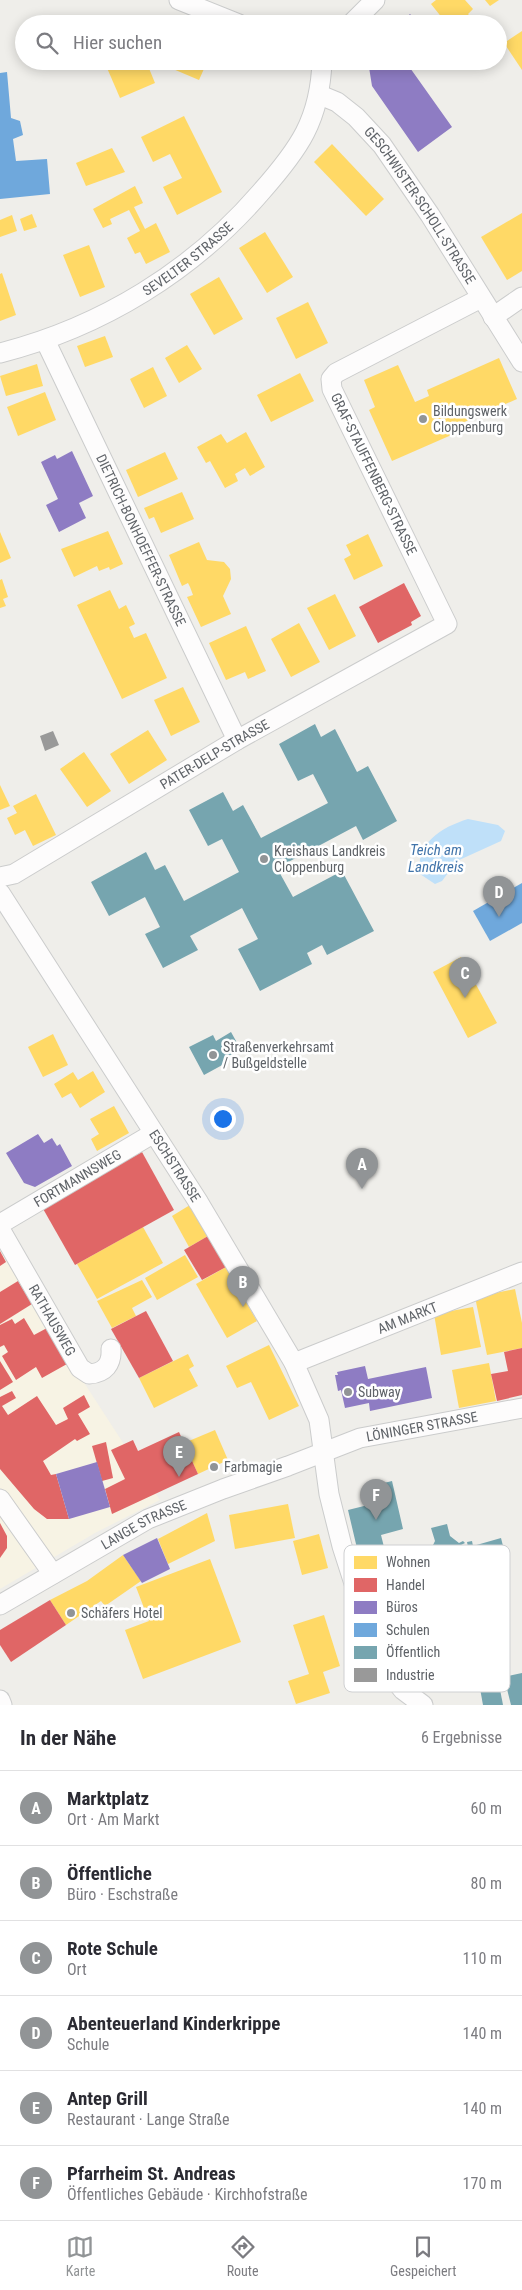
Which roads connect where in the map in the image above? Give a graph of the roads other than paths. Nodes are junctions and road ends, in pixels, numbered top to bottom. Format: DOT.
graph roads {
  1 [pos="179,0"];
  2 [pos="375,0"];
  3 [pos="216,15"];
  4 [pos="360,15"];
  5 [pos="321,70"];
  6 [pos="320,95"];
  7 [pos="522,297"];
  8 [pos="481,298"];
  9 [pos="494,317"];
  10 [pos="45,340"];
  11 [pos="0,353"];
  12 [pos="522,362"];
  13 [pos="430,633"];
  14 [pos="237,740"];
  15 [pos="0,877"];
  16 [pos="0,892"];
  17 [pos="154,1133"];
  18 [pos="0,1224"];
  19 [pos="0,1229"];
  20 [pos="522,1272"];
  21 [pos="111,1349"];
  22 [pos="294,1363"];
  23 [pos="522,1408"];
  24 [pos="324,1452"];
  25 [pos="0,1499"];
  26 [pos="344,1545"];
  27 [pos="53,1574"];
  28 [pos="0,1605"];
  29 [pos="406,1692"];
  30 [pos="0,1700"];
  31 [pos="2,1705"];
  32 [pos="423,1705"];
  1 -- 3 [label="street"];
  2 -- 4 [label="street"];
  5 -- 6 [label="street"];
  6 -- 8 [label="street, GESCHWISTER-SCHOLL-STRASSE"];
  6 -- 10 [label="street, SEVELTER STRASSE"];
  7 -- 9 [label="street"];
  8 -- 9 [label="street, GESCHWISTER-SCHOLL-STRASSE"];
  8 -- 13 [label="street, GRAF-STAUFFENBERG-STRASSE"];
  9 -- 12 [label="street, GESCHWISTER-SCHOLL-STRASSE"];
  10 -- 11 [label="street, SEVELTER STRASSE"];
  10 -- 14 [label="street, DIETRICH-BONHOEFFER-STRASSE"];
  13 -- 14 [label="street, PATER-DELP-STRASSE"];
  14 -- 15 [label="street, PATER-DELP-STRASSE"];
  16 -- 17 [label="street, ESCHSTRASSE"];
  17 -- 18 [label="street, FORTMANNSWEG"];
  17 -- 22 [label="street, ESCHSTRASSE"];
  19 -- 21 [label="street, RATHAUSWEG"];
  20 -- 22 [label="street, AM MARKT"];
  22 -- 24 [label="street, ESCHSTRASSE"];
  23 -- 24 [label="street, LÖNINGER STRASSE"];
  24 -- 26 [label="street, ESCHSTRASSE"];
  24 -- 27 [label="street, LANGE STRASSE"];
  25 -- 27 [label="street"];
  27 -- 28 [label="street, LANGE STRASSE"];
  29 -- 32 [label="street, ESCHSTRASSE"];
  30 -- 31 [label="street"];
}
